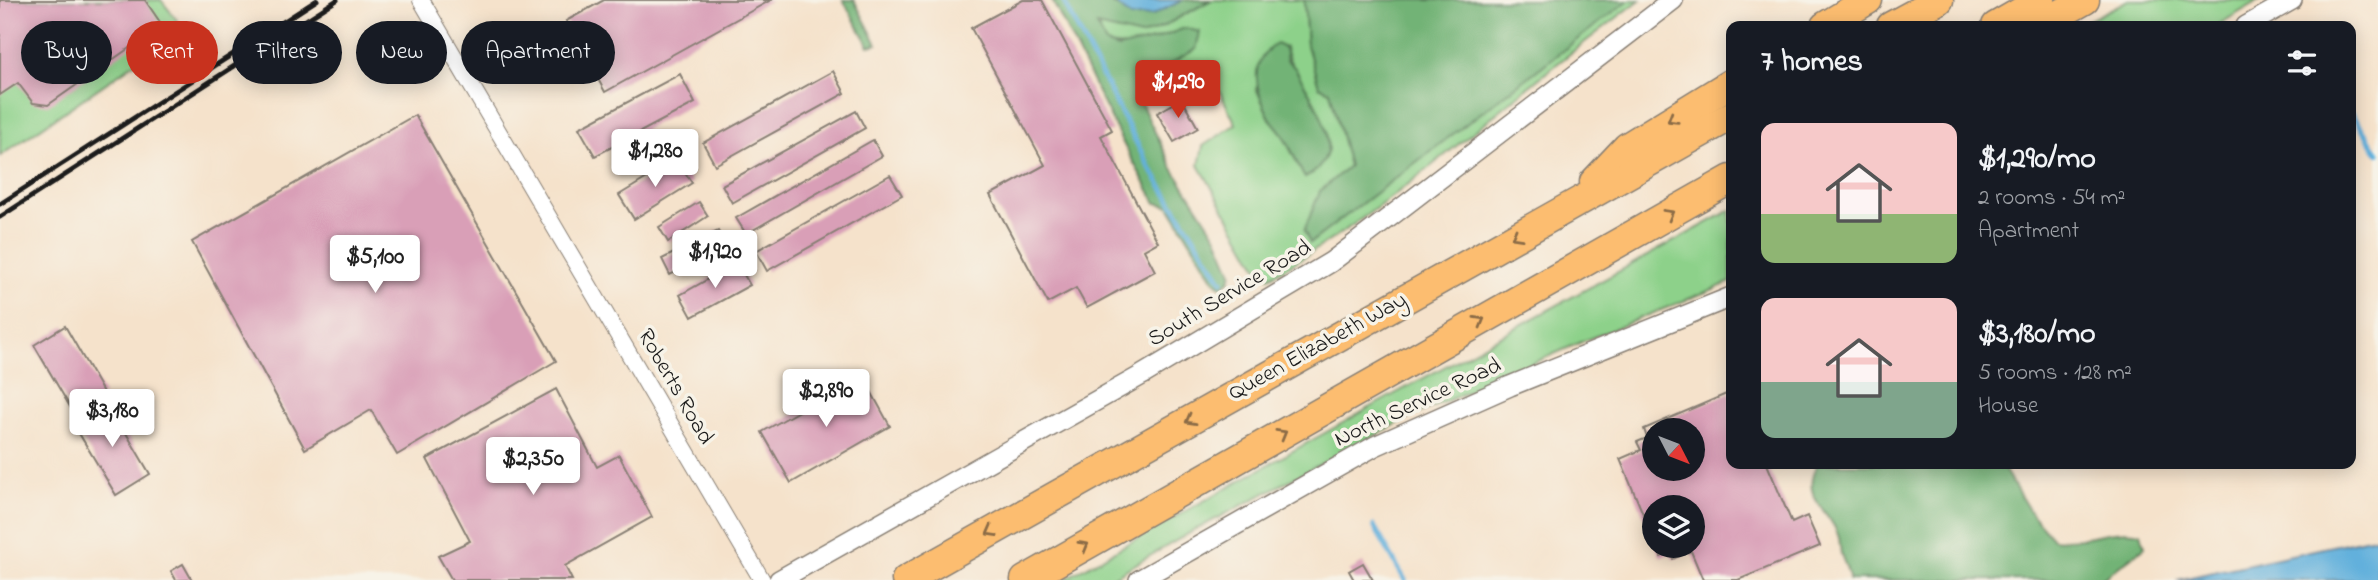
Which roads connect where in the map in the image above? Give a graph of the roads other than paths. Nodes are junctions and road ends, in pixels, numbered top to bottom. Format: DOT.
graph roads {
  1 [pos="421,0"];
  2 [pos="1673,0"];
  3 [pos="1868,0"];
  4 [pos="1939,0"];
  5 [pos="2042,0"];
  6 [pos="2085,0"];
  7 [pos="2292,0"];
  8 [pos="1833,21"];
  9 [pos="1900,21"];
  10 [pos="2005,21"];
  11 [pos="2048,21"];
  12 [pos="2255,21"];
  13 [pos="1726,86"];
  14 [pos="1726,119"];
  15 [pos="1726,182"];
  16 [pos="1575,202"];
  17 [pos="1726,299"];
  18 [pos="762,580"];
  19 [pos="779,580"];
  20 [pos="906,580"];
  21 [pos="1025,580"];
  22 [pos="1139,580"];
  1 -- 18 [label="street, Roberts Road"];
  2 -- 19 [label="street, South Service Road"];
  3 -- 8 [label="highway"];
  4 -- 9 [label="highway"];
  5 -- 10 [label="highway"];
  6 -- 11 [label="highway"];
  7 -- 12 [label="street"];
  13 -- 16 [label="highway, one-way"];
  14 -- 16 [label="highway, Queen Elizabeth Way"];
  21 -- 15 [label="highway, one-way"];
  16 -- 20 [label="highway, Queen Elizabeth Way, one-way"];
  17 -- 22 [label="street, North Service Road"];
}
